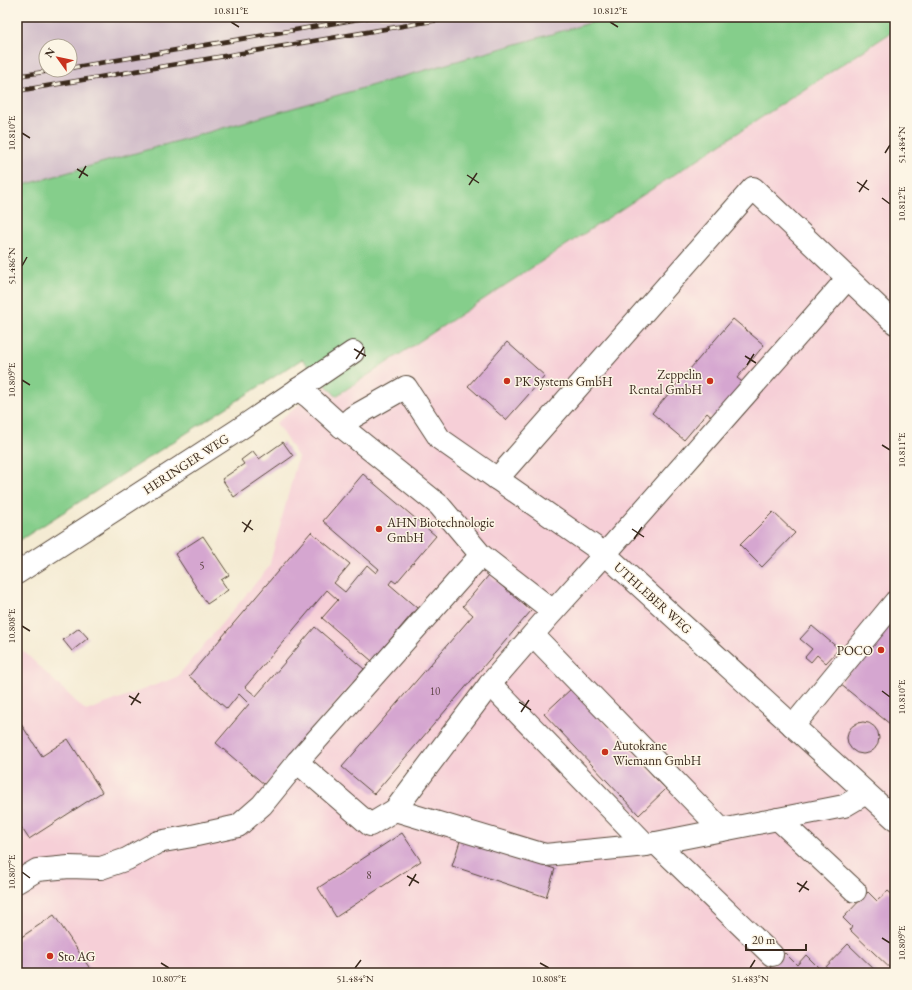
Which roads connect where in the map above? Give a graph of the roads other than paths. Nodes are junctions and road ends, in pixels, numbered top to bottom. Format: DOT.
graph roads {
  1 [pos="848,278"];
  2 [pos="895,323"];
  3 [pos="353,352"];
  4 [pos="298,389"];
  5 [pos="342,427"];
  6 [pos="497,479"];
  7 [pos="605,554"];
  8 [pos="481,555"];
  9 [pos="17,573"];
  10 [pos="895,602"];
  11 [pos="553,611"];
  12 [pos="533,635"];
  13 [pos="490,684"];
  14 [pos="793,726"];
  15 [pos="297,762"];
  16 [pos="866,793"];
  17 [pos="395,810"];
  18 [pos="778,819"];
  19 [pos="895,819"];
  20 [pos="722,830"];
  21 [pos="651,844"];
  22 [pos="17,882"];
  23 [pos="855,891"];
  24 [pos="772,955"];
  1 -- 2 [label="street"];
  1 -- 6 [label="street"];
  1 -- 7 [label="street"];
  3 -- 4 [label="street, HERINGER WEG"];
  4 -- 5 [label="street"];
  4 -- 9 [label="street, HERINGER WEG"];
  5 -- 6 [label="street, UTHLEBER WEG"];
  5 -- 8 [label="street"];
  6 -- 7 [label="street, UTHLEBER WEG"];
  7 -- 11 [label="street"];
  7 -- 14 [label="street, UTHLEBER WEG"];
  8 -- 11 [label="street"];
  8 -- 15 [label="street"];
  10 -- 14 [label="street"];
  11 -- 12 [label="street"];
  12 -- 13 [label="street"];
  12 -- 20 [label="street"];
  13 -- 17 [label="street"];
  13 -- 21 [label="street"];
  14 -- 16 [label="street, UTHLEBER WEG"];
  15 -- 17 [label="street"];
  15 -- 22 [label="street"];
  16 -- 18 [label="street"];
  16 -- 19 [label="street, UTHLEBER WEG"];
  17 -- 21 [label="street"];
  18 -- 20 [label="street"];
  18 -- 23 [label="street"];
  20 -- 21 [label="street"];
  21 -- 24 [label="street"];
}
